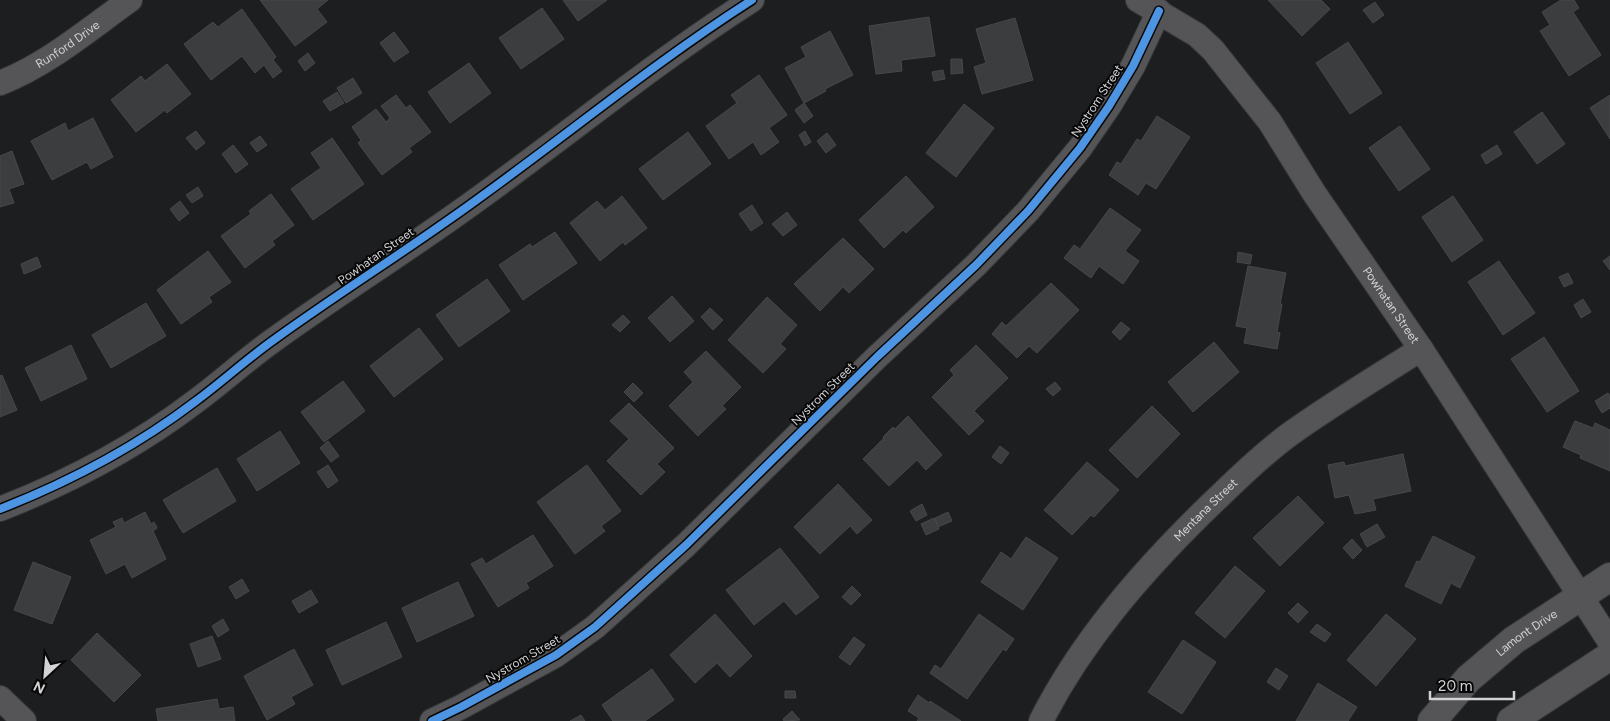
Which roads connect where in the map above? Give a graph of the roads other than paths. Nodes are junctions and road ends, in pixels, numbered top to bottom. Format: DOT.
graph roads {
  1 [pos="130,0"];
  2 [pos="752,0"];
  3 [pos="1148,5"];
  4 [pos="0,83"];
  5 [pos="1421,349"];
  6 [pos="0,509"];
  7 [pos="1610,576"];
  8 [pos="1580,597"];
  9 [pos="1610,642"];
  10 [pos="1610,656"];
  11 [pos="0,698"];
  12 [pos="24,721"];
  13 [pos="432,721"];
  14 [pos="1040,721"];
  15 [pos="1432,721"];
  16 [pos="1511,721"];
  1 -- 4 [label="street, Runford Drive"];
  2 -- 6 [label="street, Powhatan Street"];
  3 -- 5 [label="street, Powhatan Street"];
  3 -- 13 [label="street, Nystrom Street"];
  5 -- 8 [label="street, Powhatan Street"];
  5 -- 14 [label="street, Mentana Street"];
  7 -- 8 [label="street, Lamont Drive"];
  8 -- 9 [label="street, Powhatan Street"];
  8 -- 15 [label="street, Lamont Drive"];
  10 -- 16 [label="street"];
  11 -- 12 [label="street"];
}
